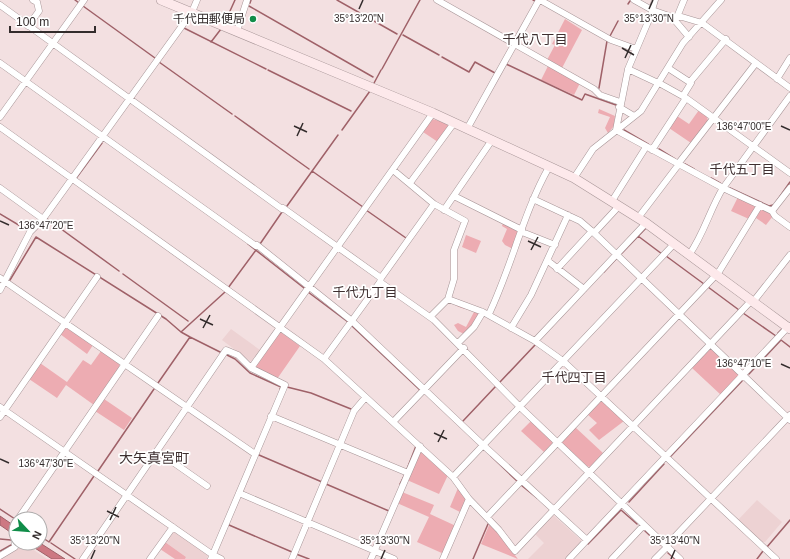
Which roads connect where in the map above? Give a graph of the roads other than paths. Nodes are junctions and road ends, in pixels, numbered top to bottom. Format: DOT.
graph roads {
  1 [pos="33,0"];
  2 [pos="84,0"];
  3 [pos="161,0"];
  4 [pos="197,0"];
  5 [pos="247,0"];
  6 [pos="437,0"];
  7 [pos="539,0"];
  8 [pos="634,0"];
  9 [pos="655,0"];
  10 [pos="684,0"];
  11 [pos="721,0"];
  12 [pos="0,5"];
  13 [pos="652,10"];
  14 [pos="192,12"];
  15 [pos="675,17"];
  16 [pos="702,23"];
  17 [pos="28,26"];
  18 [pos="237,31"];
  19 [pos="689,37"];
  20 [pos="726,39"];
  21 [pos="53,44"];
  22 [pos="514,44"];
  23 [pos="636,49"];
  24 [pos="790,58"];
  25 [pos="0,62"];
  26 [pos="756,63"];
  27 [pos="668,68"];
  28 [pos="628,69"];
  29 [pos="777,79"];
  30 [pos="690,82"];
  31 [pos="25,83"];
  32 [pos="658,83"];
  33 [pos="790,88"];
  34 [pos="790,96"];
  35 [pos="684,97"];
  36 [pos="129,99"];
  37 [pos="620,105"];
  38 [pos="434,113"];
  39 [pos="634,116"];
  40 [pos="0,117"];
  41 [pos="714,118"];
  42 [pos="454,123"];
  43 [pos="0,127"];
  44 [pos="467,129"];
  45 [pos="616,130"];
  46 [pos="101,137"];
  47 [pos="492,140"];
  48 [pos="754,146"];
  49 [pos="649,148"];
  50 [pos="679,164"];
  51 [pos="550,167"];
  52 [pos="393,170"];
  53 [pos="790,173"];
  54 [pos="574,178"];
  55 [pos="72,179"];
  56 [pos="410,183"];
  57 [pos="0,188"];
  58 [pos="723,188"];
  59 [pos="790,188"];
  60 [pos="454,196"];
  61 [pos="533,199"];
  62 [pos="434,204"];
  63 [pos="616,204"];
  64 [pos="760,205"];
  65 [pos="444,210"];
  66 [pos="772,211"];
  67 [pos="568,215"];
  68 [pos="43,219"];
  69 [pos="642,221"];
  70 [pos="790,227"];
  71 [pos="522,231"];
  72 [pos="593,232"];
  73 [pos="555,244"];
  74 [pos="674,244"];
  75 [pos="337,247"];
  76 [pos="617,254"];
  77 [pos="689,255"];
  78 [pos="790,255"];
  79 [pos="548,261"];
  80 [pos="557,269"];
  81 [pos="716,275"];
  82 [pos="97,277"];
  83 [pos="0,278"];
  84 [pos="642,278"];
  85 [pos="380,280"];
  86 [pos="6,282"];
  87 [pos="308,287"];
  88 [pos="584,289"];
  89 [pos="0,290"];
  90 [pos="448,299"];
  91 [pos="752,301"];
  92 [pos="486,313"];
  93 [pos="679,314"];
  94 [pos="158,316"];
  95 [pos="430,317"];
  96 [pos="352,321"];
  97 [pos="65,323"];
  98 [pos="789,327"];
  99 [pos="279,328"];
  100 [pos="511,328"];
  101 [pos="535,341"];
  102 [pos="458,343"];
  103 [pos="711,344"];
  104 [pos="464,348"];
  105 [pos="324,359"];
  106 [pos="563,361"];
  107 [pos="125,364"];
  108 [pos="251,368"];
  109 [pos="743,375"];
  110 [pos="425,389"];
  111 [pos="600,396"];
  112 [pos="365,398"];
  113 [pos="520,406"];
  114 [pos="187,408"];
  115 [pos="2,409"];
  116 [pos="271,416"];
  117 [pos="0,417"];
  118 [pos="789,418"];
  119 [pos="394,421"];
  120 [pos="632,427"];
  121 [pos="557,442"];
  122 [pos="340,445"];
  123 [pos="483,445"];
  124 [pos="420,446"];
  125 [pos="157,451"];
  126 [pos="65,452"];
  127 [pos="255,454"];
  128 [pos="665,458"];
  129 [pos="589,473"];
  130 [pos="408,474"];
  131 [pos="453,477"];
  132 [pos="522,480"];
  133 [pos="207,486"];
  134 [pos="239,493"];
  135 [pos="127,495"];
  136 [pos="469,499"];
  137 [pos="709,499"];
  138 [pos="621,504"];
  139 [pos="554,510"];
  140 [pos="24,511"];
  141 [pos="487,517"];
  142 [pos="307,521"];
  143 [pos="644,525"];
  144 [pos="172,527"];
  145 [pos="587,540"];
  146 [pos="666,546"];
  147 [pos="375,551"];
  148 [pos="212,556"];
  149 [pos="83,559"];
  150 [pos="150,559"];
  151 [pos="221,559"];
  152 [pos="292,559"];
  153 [pos="371,559"];
  154 [pos="394,559"];
  155 [pos="443,559"];
  156 [pos="569,559"];
  157 [pos="612,559"];
  158 [pos="655,559"];
  159 [pos="680,559"];
  160 [pos="776,559"];
  1 -- 17 [label="street"];
  2 -- 21 [label="street"];
  3 -- 14 [label="street"];
  4 -- 14 [label="street"];
  5 -- 18 [label="street"];
  6 -- 22 [label="street"];
  7 -- 22 [label="street"];
  7 -- 23 [label="street"];
  8 -- 13 [label="street"];
  9 -- 13 [label="street"];
  10 -- 15 [label="street"];
  11 -- 16 [label="street"];
  12 -- 17 [label="street"];
  13 -- 15 [label="street"];
  13 -- 23 [label="street"];
  14 -- 18 [label="street"];
  14 -- 36 [label="street"];
  15 -- 16 [label="street"];
  15 -- 19 [label="street"];
  16 -- 19 [label="street"];
  16 -- 20 [label="street"];
  17 -- 21 [label="street"];
  18 -- 38 [label="street"];
  19 -- 27 [label="street"];
  20 -- 26 [label="street"];
  20 -- 30 [label="street"];
  21 -- 31 [label="street"];
  21 -- 36 [label="street"];
  22 -- 37 [label="street"];
  22 -- 44 [label="street"];
  23 -- 28 [label="street"];
  24 -- 29 [label="street"];
  25 -- 31 [label="street"];
  26 -- 29 [label="street"];
  26 -- 41 [label="street"];
  27 -- 30 [label="street"];
  27 -- 32 [label="street"];
  28 -- 32 [label="street"];
  28 -- 37 [label="street"];
  29 -- 33 [label="street"];
  30 -- 35 [label="street"];
  31 -- 40 [label="street"];
  31 -- 46 [label="street"];
  32 -- 35 [label="street"];
  32 -- 39 [label="street"];
  34 -- 48 [label="street"];
  35 -- 41 [label="street"];
  35 -- 49 [label="street"];
  36 -- 46 [label="street"];
  36 -- 75 [label="street"];
  37 -- 39 [label="street"];
  37 -- 45 [label="street"];
  38 -- 42 [label="street"];
  38 -- 52 [label="street"];
  39 -- 45 [label="street"];
  41 -- 48 [label="street"];
  41 -- 50 [label="street"];
  42 -- 44 [label="street"];
  42 -- 56 [label="street"];
  43 -- 55 [label="street"];
  44 -- 47 [label="street"];
  45 -- 49 [label="street"];
  45 -- 54 [label="street"];
  46 -- 55 [label="street"];
  46 -- 87 [label="street"];
  47 -- 51 [label="street"];
  47 -- 60 [label="street"];
  48 -- 53 [label="street"];
  48 -- 58 [label="street"];
  49 -- 50 [label="street"];
  49 -- 63 [label="street"];
  50 -- 58 [label="street"];
  50 -- 69 [label="street"];
  51 -- 54 [label="street"];
  51 -- 61 [label="street"];
  52 -- 56 [label="street"];
  52 -- 75 [label="street"];
  54 -- 63 [label="street"];
  55 -- 68 [label="street"];
  55 -- 99 [label="street"];
  56 -- 62 [label="street"];
  57 -- 68 [label="street"];
  58 -- 64 [label="street"];
  58 -- 77 [label="street"];
  59 -- 66 [label="street"];
  60 -- 65 [label="street"];
  60 -- 71 [label="street"];
  61 -- 67 [label="street"];
  61 -- 71 [label="street"];
  62 -- 65 [label="street"];
  62 -- 85 [label="street"];
  63 -- 69 [label="street"];
  63 -- 72 [label="street"];
  64 -- 66 [label="street"];
  64 -- 81 [label="street"];
  65 -- 90 [label="street"];
  66 -- 70 [label="street"];
  67 -- 72 [label="street"];
  67 -- 73 [label="street"];
  68 -- 86 [label="street"];
  69 -- 74 [label="street"];
  69 -- 76 [label="street"];
  71 -- 73 [label="street"];
  71 -- 92 [label="street"];
  72 -- 76 [label="street"];
  72 -- 80 [label="street"];
  73 -- 79 [label="street"];
  74 -- 77 [label="street"];
  74 -- 84 [label="street"];
  75 -- 85 [label="street"];
  75 -- 87 [label="street"];
  76 -- 84 [label="street"];
  76 -- 88 [label="street"];
  77 -- 81 [label="street"];
  78 -- 91 [label="street"];
  79 -- 80 [label="street"];
  79 -- 100 [label="street"];
  80 -- 88 [label="street"];
  81 -- 91 [label="street"];
  81 -- 93 [label="street"];
  82 -- 97 [label="street"];
  83 -- 86 [label="street"];
  84 -- 93 [label="street"];
  84 -- 106 [label="street"];
  85 -- 95 [label="street"];
  85 -- 96 [label="street"];
  86 -- 89 [label="street"];
  86 -- 97 [label="street"];
  87 -- 96 [label="street"];
  87 -- 99 [label="street"];
  88 -- 101 [label="street"];
  90 -- 92 [label="street"];
  90 -- 95 [label="street"];
  91 -- 98 [label="street"];
  91 -- 103 [label="street"];
  92 -- 100 [label="street"];
  92 -- 102 [label="street"];
  93 -- 103 [label="street"];
  93 -- 111 [label="street"];
  94 -- 107 [label="street"];
  95 -- 102 [label="street"];
  96 -- 105 [label="street"];
  96 -- 110 [label="street"];
  97 -- 107 [label="street"];
  97 -- 115 [label="street"];
  98 -- 109 [label="street"];
  99 -- 105 [label="street"];
  99 -- 108 [label="street"];
  100 -- 101 [label="street"];
  101 -- 106 [label="street"];
  102 -- 104 [label="street"];
  103 -- 109 [label="street"];
  103 -- 120 [label="street"];
  104 -- 110 [label="street"];
  104 -- 113 [label="street"];
  105 -- 112 [label="street"];
  106 -- 111 [label="street"];
  106 -- 113 [label="street"];
  107 -- 114 [label="street"];
  107 -- 126 [label="street"];
  108 -- 114 [label="street"];
  108 -- 116 [label="street"];
  109 -- 118 [label="street"];
  109 -- 128 [label="street"];
  110 -- 119 [label="street"];
  110 -- 123 [label="street"];
  111 -- 120 [label="street"];
  111 -- 121 [label="street"];
  112 -- 119 [label="street"];
  112 -- 122 [label="street"];
  113 -- 121 [label="street"];
  113 -- 123 [label="street"];
  114 -- 125 [label="street"];
  114 -- 127 [label="street"];
  115 -- 117 [label="street"];
  115 -- 126 [label="street"];
  116 -- 122 [label="street"];
  116 -- 127 [label="street"];
  118 -- 137 [label="street"];
  119 -- 124 [label="street"];
  120 -- 128 [label="street"];
  120 -- 129 [label="street"];
  121 -- 129 [label="street"];
  121 -- 132 [label="street"];
  122 -- 130 [label="street"];
  122 -- 142 [label="street"];
  123 -- 131 [label="street"];
  123 -- 132 [label="street"];
  124 -- 130 [label="street"];
  124 -- 131 [label="street"];
  125 -- 133 [label="street"];
  125 -- 135 [label="street"];
  126 -- 135 [label="street"];
  126 -- 140 [label="street"];
  127 -- 134 [label="street"];
  128 -- 137 [label="street"];
  128 -- 138 [label="street"];
  129 -- 138 [label="street"];
  129 -- 139 [label="street"];
  130 -- 147 [label="street"];
  131 -- 136 [label="street"];
  132 -- 139 [label="street"];
  132 -- 141 [label="street"];
  134 -- 142 [label="street"];
  134 -- 148 [label="street"];
  135 -- 144 [label="street"];
  135 -- 149 [label="street"];
  136 -- 141 [label="street"];
  136 -- 155 [label="street"];
  137 -- 146 [label="street"];
  137 -- 160 [label="street"];
  138 -- 143 [label="street"];
  138 -- 145 [label="street"];
  139 -- 141 [label="street"];
  139 -- 145 [label="street"];
  142 -- 147 [label="street"];
  142 -- 152 [label="street"];
  143 -- 146 [label="street"];
  143 -- 157 [label="street"];
  144 -- 148 [label="street"];
  144 -- 150 [label="street"];
  145 -- 156 [label="street"];
  146 -- 158 [label="street"];
  146 -- 159 [label="street"];
  147 -- 153 [label="street"];
  147 -- 154 [label="street"];
  148 -- 151 [label="street"];
}
